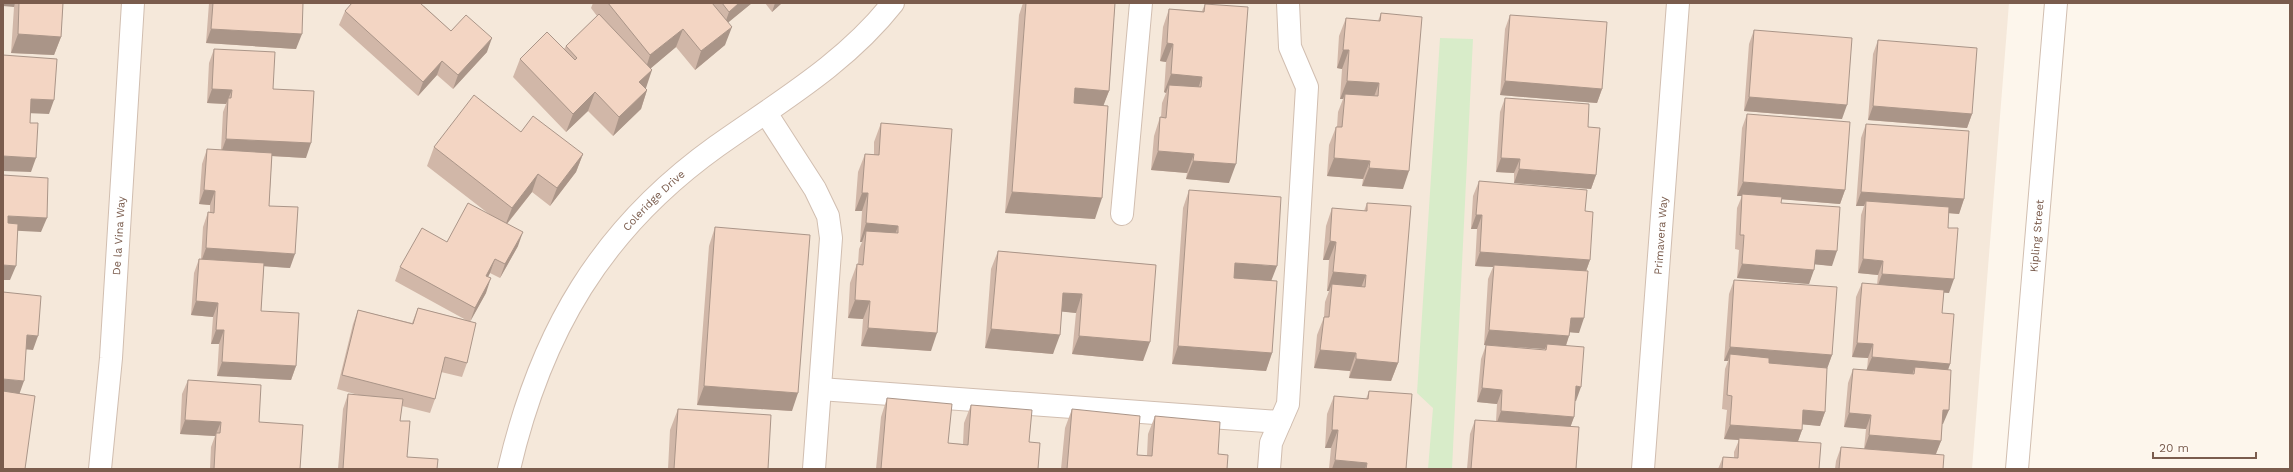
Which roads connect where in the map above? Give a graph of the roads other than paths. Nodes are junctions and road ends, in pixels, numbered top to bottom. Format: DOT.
graph roads {
  1 [pos="133,3"];
  2 [pos="893,3"];
  3 [pos="1141,3"];
  4 [pos="1288,3"];
  5 [pos="1678,3"];
  6 [pos="2056,3"];
  7 [pos="766,112"];
  8 [pos="1122,214"];
  9 [pos="820,389"];
  10 [pos="1280,422"];
  11 [pos="100,469"];
  12 [pos="509,469"];
  13 [pos="814,469"];
  14 [pos="1269,469"];
  15 [pos="1643,469"];
  16 [pos="2017,469"];
  1 -- 11 [label="street, De la Vina Way"];
  2 -- 7 [label="street, Coleridge Drive"];
  3 -- 8 [label="street"];
  4 -- 10 [label="street"];
  5 -- 15 [label="street, Primavera Way"];
  6 -- 16 [label="street, Kipling Street"];
  7 -- 9 [label="street"];
  7 -- 12 [label="street, Coleridge Drive"];
  9 -- 10 [label="street"];
  9 -- 13 [label="street"];
  10 -- 14 [label="street"];
}
